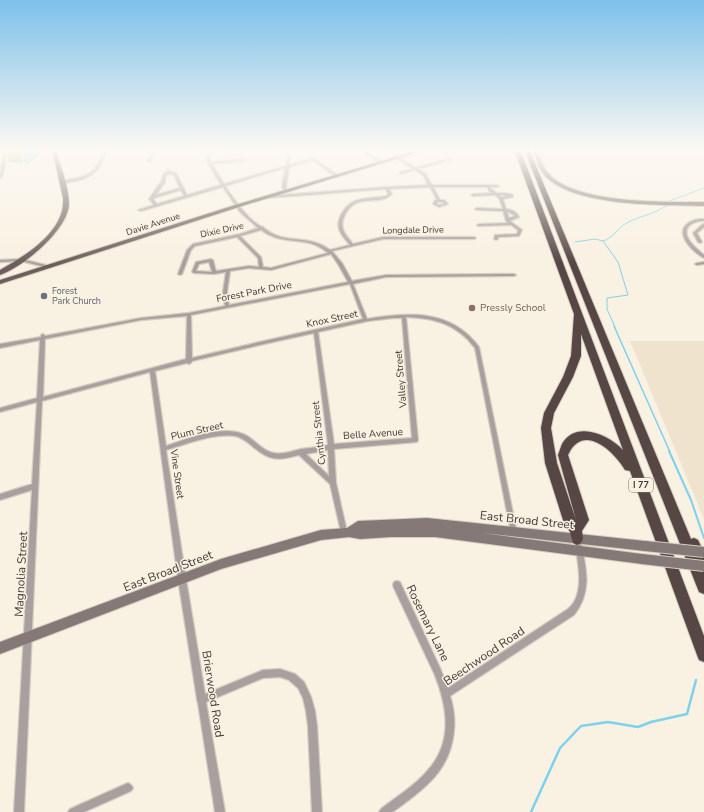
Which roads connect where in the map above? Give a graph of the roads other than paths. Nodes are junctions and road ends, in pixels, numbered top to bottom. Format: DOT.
graph roads {
  1 [pos="62,187"];
  2 [pos="159,187"];
  3 [pos="217,187"];
  4 [pos="224,187"];
  5 [pos="284,187"];
  6 [pos="300,187"];
  7 [pos="403,187"];
  8 [pos="431,187"];
  9 [pos="489,187"];
  10 [pos="531,187"];
  11 [pos="541,187"];
  12 [pos="564,187"];
  13 [pos="387,188"];
  14 [pos="181,189"];
  15 [pos="286,191"];
  16 [pos="473,195"];
  17 [pos="186,196"];
  18 [pos="499,196"];
  19 [pos="152,197"];
  20 [pos="268,197"];
  21 [pos="439,201"];
  22 [pos="704,204"];
  23 [pos="156,206"];
  24 [pos="236,206"];
  25 [pos="477,209"];
  26 [pos="140,210"];
  27 [pos="505,210"];
  28 [pos="704,220"];
  29 [pos="509,222"];
  30 [pos="479,225"];
  31 [pos="704,225"];
  32 [pos="262,228"];
  33 [pos="238,236"];
  34 [pos="474,238"];
  35 [pos="496,239"];
  36 [pos="702,242"];
  37 [pos="690,243"];
  38 [pos="352,245"];
  39 [pos="330,252"];
  40 [pos="704,256"];
  41 [pos="0,261"];
  42 [pos="20,261"];
  43 [pos="5,262"];
  44 [pos="698,264"];
  45 [pos="704,264"];
  46 [pos="50,266"];
  47 [pos="10,267"];
  48 [pos="261,267"];
  49 [pos="228,271"];
  50 [pos="31,272"];
  51 [pos="0,273"];
  52 [pos="214,273"];
  53 [pos="180,274"];
  54 [pos="514,275"];
  55 [pos="0,282"];
  56 [pos="351,282"];
  57 [pos="227,307"];
  58 [pos="188,314"];
  59 [pos="578,314"];
  60 [pos="404,316"];
  61 [pos="366,321"];
  62 [pos="316,332"];
  63 [pos="44,336"];
  64 [pos="0,346"];
  65 [pos="189,362"];
  66 [pos="152,371"];
  67 [pos="40,400"];
  68 [pos="0,410"];
  69 [pos="415,440"];
  70 [pos="644,440"];
  71 [pos="331,447"];
  72 [pos="163,449"];
  73 [pos="300,452"];
  74 [pos="333,483"];
  75 [pos="36,486"];
  76 [pos="0,497"];
  77 [pos="347,532"];
  78 [pos="514,532"];
  79 [pos="577,535"];
  80 [pos="579,551"];
  81 [pos="704,552"];
  82 [pos="704,566"];
  83 [pos="182,579"];
  84 [pos="397,585"];
  85 [pos="704,587"];
  86 [pos="680,592"];
  87 [pos="28,638"];
  88 [pos="0,648"];
  89 [pos="704,656"];
  90 [pos="446,694"];
  91 [pos="201,700"];
  92 [pos="128,788"];
  93 [pos="19,812"];
  94 [pos="73,812"];
  95 [pos="220,812"];
  96 [pos="317,812"];
  97 [pos="384,812"];
  1 -- 42 [label="main road"];
  2 -- 19 [label="street"];
  3 -- 17 [label="street"];
  4 -- 24 [label="street"];
  5 -- 15 [label="street"];
  6 -- 15 [label="main road, Davie Avenue"];
  7 -- 13 [label="street"];
  8 -- 21 [label="street"];
  9 -- 18 [label="street"];
  10 -- 59 [label="highway, I 77"];
  11 -- 70 [label="highway, I 77"];
  12 -- 22 [label="main road"];
  13 -- 20 [label="street"];
  13 -- 38 [label="street"];
  14 -- 17 [label="street"];
  14 -- 19 [label="street"];
  15 -- 20 [label="main road, Davie Avenue"];
  16 -- 18 [label="street"];
  17 -- 23 [label="street"];
  18 -- 27 [label="street"];
  19 -- 23 [label="street"];
  20 -- 24 [label="main road, Davie Avenue"];
  23 -- 26 [label="street"];
  24 -- 32 [label="street"];
  24 -- 46 [label="main road, Davie Avenue"];
  25 -- 27 [label="street"];
  27 -- 29 [label="street"];
  27 -- 29 [label="street"];
  28 -- 37 [label="street"];
  29 -- 30 [label="street"];
  29 -- 35 [label="street"];
  31 -- 36 [label="street"];
  32 -- 33 [label="street, Dixie Drive"];
  32 -- 39 [label="street"];
  33 -- 48 [label="street"];
  33 -- 53 [label="street, Dixie Drive"];
  34 -- 38 [label="street, Longdale Drive"];
  36 -- 37 [label="street"];
  37 -- 40 [label="street"];
  38 -- 39 [label="street, Longdale Drive"];
  39 -- 48 [label="street, Longdale Drive"];
  39 -- 56 [label="street"];
  41 -- 43 [label="street"];
  42 -- 43 [label="street"];
  42 -- 46 [label="street"];
  42 -- 47 [label="main road"];
  42 -- 50 [label="street"];
  43 -- 47 [label="street"];
  44 -- 45 [label="street"];
  46 -- 50 [label="main road, Davie Avenue"];
  47 -- 51 [label="main road"];
  48 -- 49 [label="street, Longdale Drive"];
  49 -- 52 [label="street, Longdale Drive"];
  49 -- 57 [label="street"];
  50 -- 55 [label="main road, Davie Avenue"];
  52 -- 52 [label="street, Longdale Drive"];
  54 -- 56 [label="street, Forest Park Drive"];
  56 -- 57 [label="street, Forest Park Drive"];
  56 -- 61 [label="street"];
  57 -- 58 [label="street, Forest Park Drive"];
  58 -- 63 [label="street, Forest Park Drive"];
  58 -- 65 [label="street"];
  59 -- 79 [label="highway"];
  59 -- 86 [label="highway, I 77"];
  60 -- 61 [label="street, Knox Street"];
  60 -- 69 [label="street, Valley Street"];
  60 -- 78 [label="street, Knox Street"];
  61 -- 62 [label="street, Knox Street"];
  62 -- 65 [label="street, Knox Street"];
  62 -- 71 [label="street, Cynthia Street"];
  63 -- 64 [label="street, Forest Park Drive"];
  63 -- 67 [label="street, Magnolia Street"];
  65 -- 66 [label="street, Knox Street"];
  66 -- 67 [label="street, Knox Street"];
  66 -- 72 [label="street, Vine Street"];
  67 -- 68 [label="street, Knox Street"];
  67 -- 75 [label="street, Magnolia Street"];
  69 -- 71 [label="street, Belle Avenue"];
  70 -- 82 [label="highway"];
  70 -- 85 [label="highway, I 77"];
  71 -- 73 [label="street, Plum Street"];
  71 -- 74 [label="street, Cynthia Street"];
  72 -- 73 [label="street, Plum Street"];
  72 -- 83 [label="street, Vine Street"];
  73 -- 74 [label="street"];
  74 -- 77 [label="street, Cynthia Street"];
  75 -- 76 [label="street"];
  75 -- 87 [label="street, Magnolia Street"];
  77 -- 78 [label="main road, East Broad Street"];
  77 -- 80 [label="main road, East Broad Street"];
  77 -- 83 [label="main road, East Broad Street"];
  78 -- 79 [label="main road, East Broad Street"];
  79 -- 80 [label="street, Beechwood Road"];
  79 -- 81 [label="main road, East Broad Street, bridge"];
  79 -- 86 [label="highway"];
  80 -- 82 [label="main road, East Broad Street, bridge"];
  80 -- 90 [label="street, Beechwood Road"];
  83 -- 87 [label="main road, East Broad Street"];
  83 -- 91 [label="street, Brierwood Road"];
  84 -- 90 [label="street, Rosemary Lane"];
  86 -- 89 [label="highway, I 77"];
  87 -- 88 [label="main road, East Broad Street"];
  87 -- 93 [label="street, Magnolia Street"];
  90 -- 97 [label="street, Beechwood Road"];
  91 -- 95 [label="street, Brierwood Road"];
  91 -- 96 [label="street"];
  92 -- 94 [label="street"];
}
